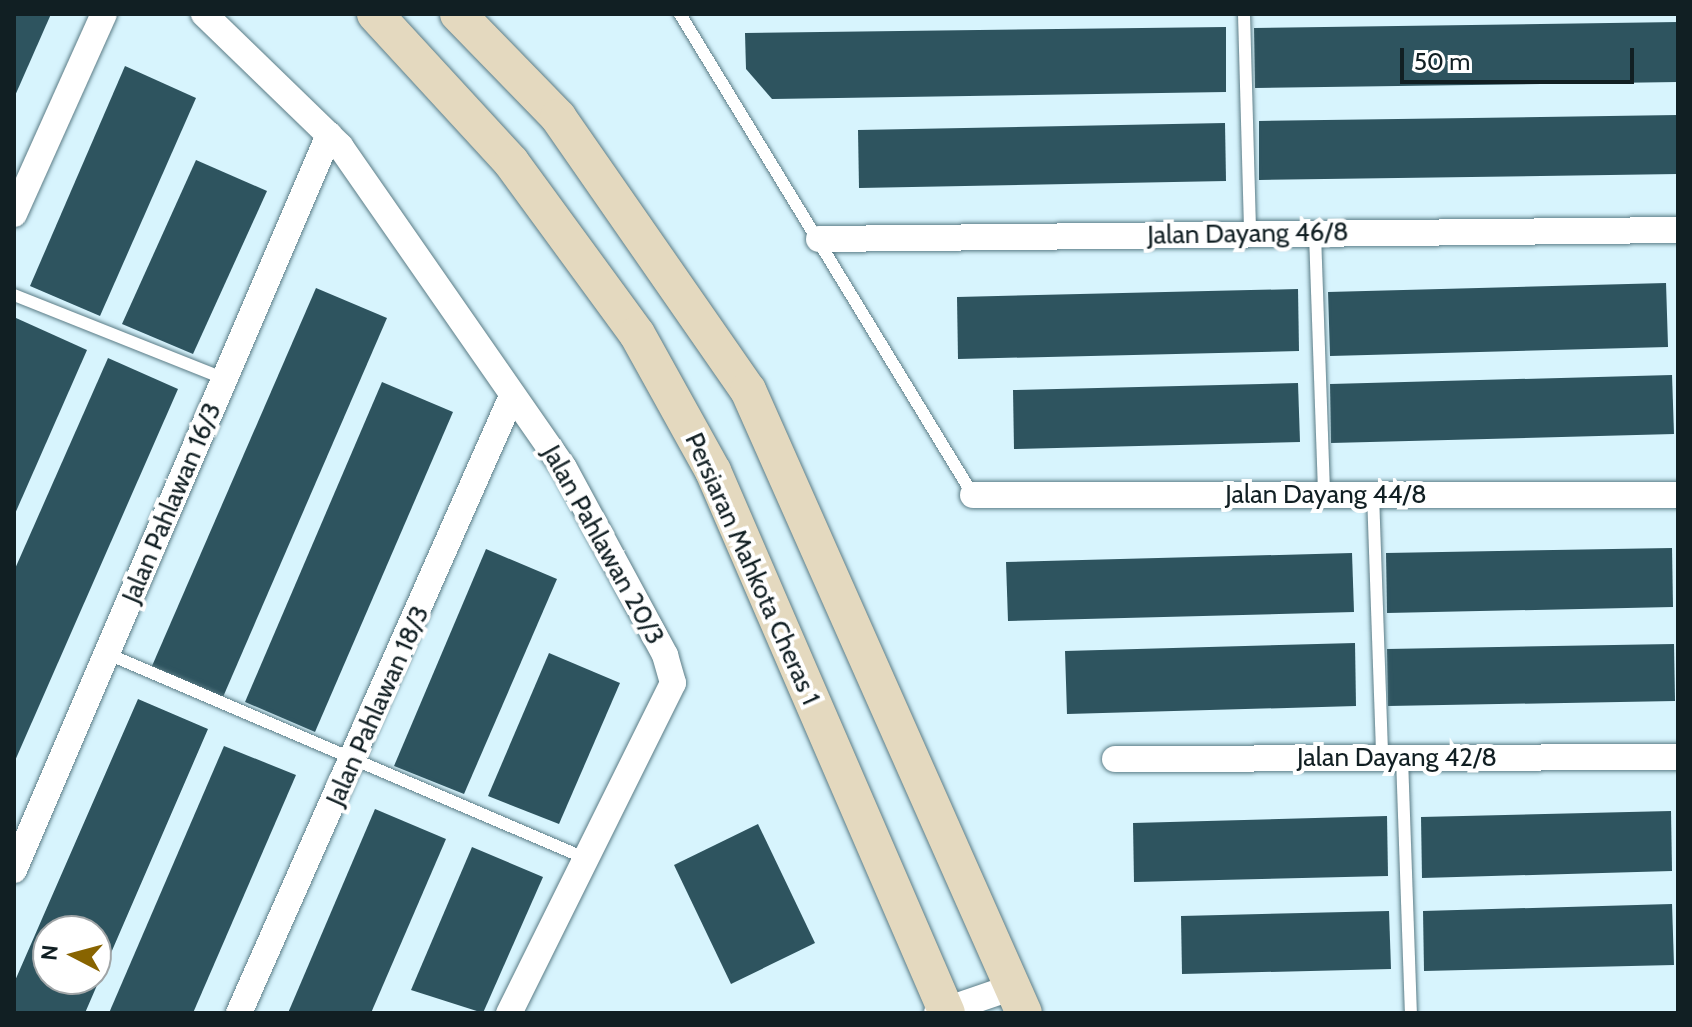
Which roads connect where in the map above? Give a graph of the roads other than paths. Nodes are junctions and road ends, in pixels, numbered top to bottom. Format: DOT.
graph roads {
  1 [pos="104,14"];
  2 [pos="204,14"];
  3 [pos="375,14"];
  4 [pos="458,14"];
  5 [pos="680,14"];
  6 [pos="1244,14"];
  7 [pos="329,135"];
  8 [pos="14,214"];
  9 [pos="1678,230"];
  10 [pos="1315,233"];
  11 [pos="1250,234"];
  12 [pos="819,239"];
  13 [pos="14,295"];
  14 [pos="225,379"];
  15 [pos="512,396"];
  16 [pos="1324,494"];
  17 [pos="1373,494"];
  18 [pos="973,495"];
  19 [pos="1678,495"];
  20 [pos="108,654"];
  21 [pos="1678,757"];
  22 [pos="1392,758"];
  23 [pos="1115,759"];
  24 [pos="356,760"];
  25 [pos="20,837"];
  26 [pos="588,859"];
  27 [pos="14,870"];
  28 [pos="1023,1004"];
  29 [pos="943,1012"];
  30 [pos="239,1013"];
  31 [pos="509,1013"];
  32 [pos="1411,1013"];
  1 -- 8 [label="street"];
  2 -- 7 [label="street, Jalan Pahlawan 20/3"];
  3 -- 29 [label="main road, Persiaran Mahkota Cheras 1"];
  4 -- 28 [label="main road"];
  5 -- 12 [label="lane"];
  6 -- 11 [label="lane"];
  7 -- 14 [label="street, Jalan Pahlawan 16/3"];
  7 -- 15 [label="street, Jalan Pahlawan 20/3"];
  9 -- 10 [label="street, Jalan Dayang 46/8"];
  10 -- 11 [label="street, Jalan Dayang 46/8"];
  10 -- 16 [label="lane"];
  11 -- 12 [label="street, Jalan Dayang 46/8"];
  12 -- 18 [label="lane"];
  13 -- 14 [label="lane"];
  14 -- 20 [label="street, Jalan Pahlawan 16/3"];
  15 -- 24 [label="street, Jalan Pahlawan 18/3"];
  15 -- 26 [label="street, Jalan Pahlawan 20/3"];
  16 -- 17 [label="street, Jalan Dayang 44/8"];
  16 -- 18 [label="street, Jalan Dayang 44/8"];
  17 -- 19 [label="street, Jalan Dayang 44/8"];
  17 -- 22 [label="lane"];
  20 -- 24 [label="lane"];
  20 -- 25 [label="street, Jalan Pahlawan 16/3"];
  21 -- 22 [label="street, Jalan Dayang 42/8"];
  22 -- 23 [label="street, Jalan Dayang 42/8"];
  22 -- 32 [label="lane"];
  24 -- 26 [label="lane"];
  24 -- 30 [label="street, Jalan Pahlawan 18/3"];
  25 -- 27 [label="street, Jalan Pahlawan 16/3"];
  26 -- 31 [label="street, Jalan Pahlawan 20/3"];
  28 -- 29 [label="street"];
}
